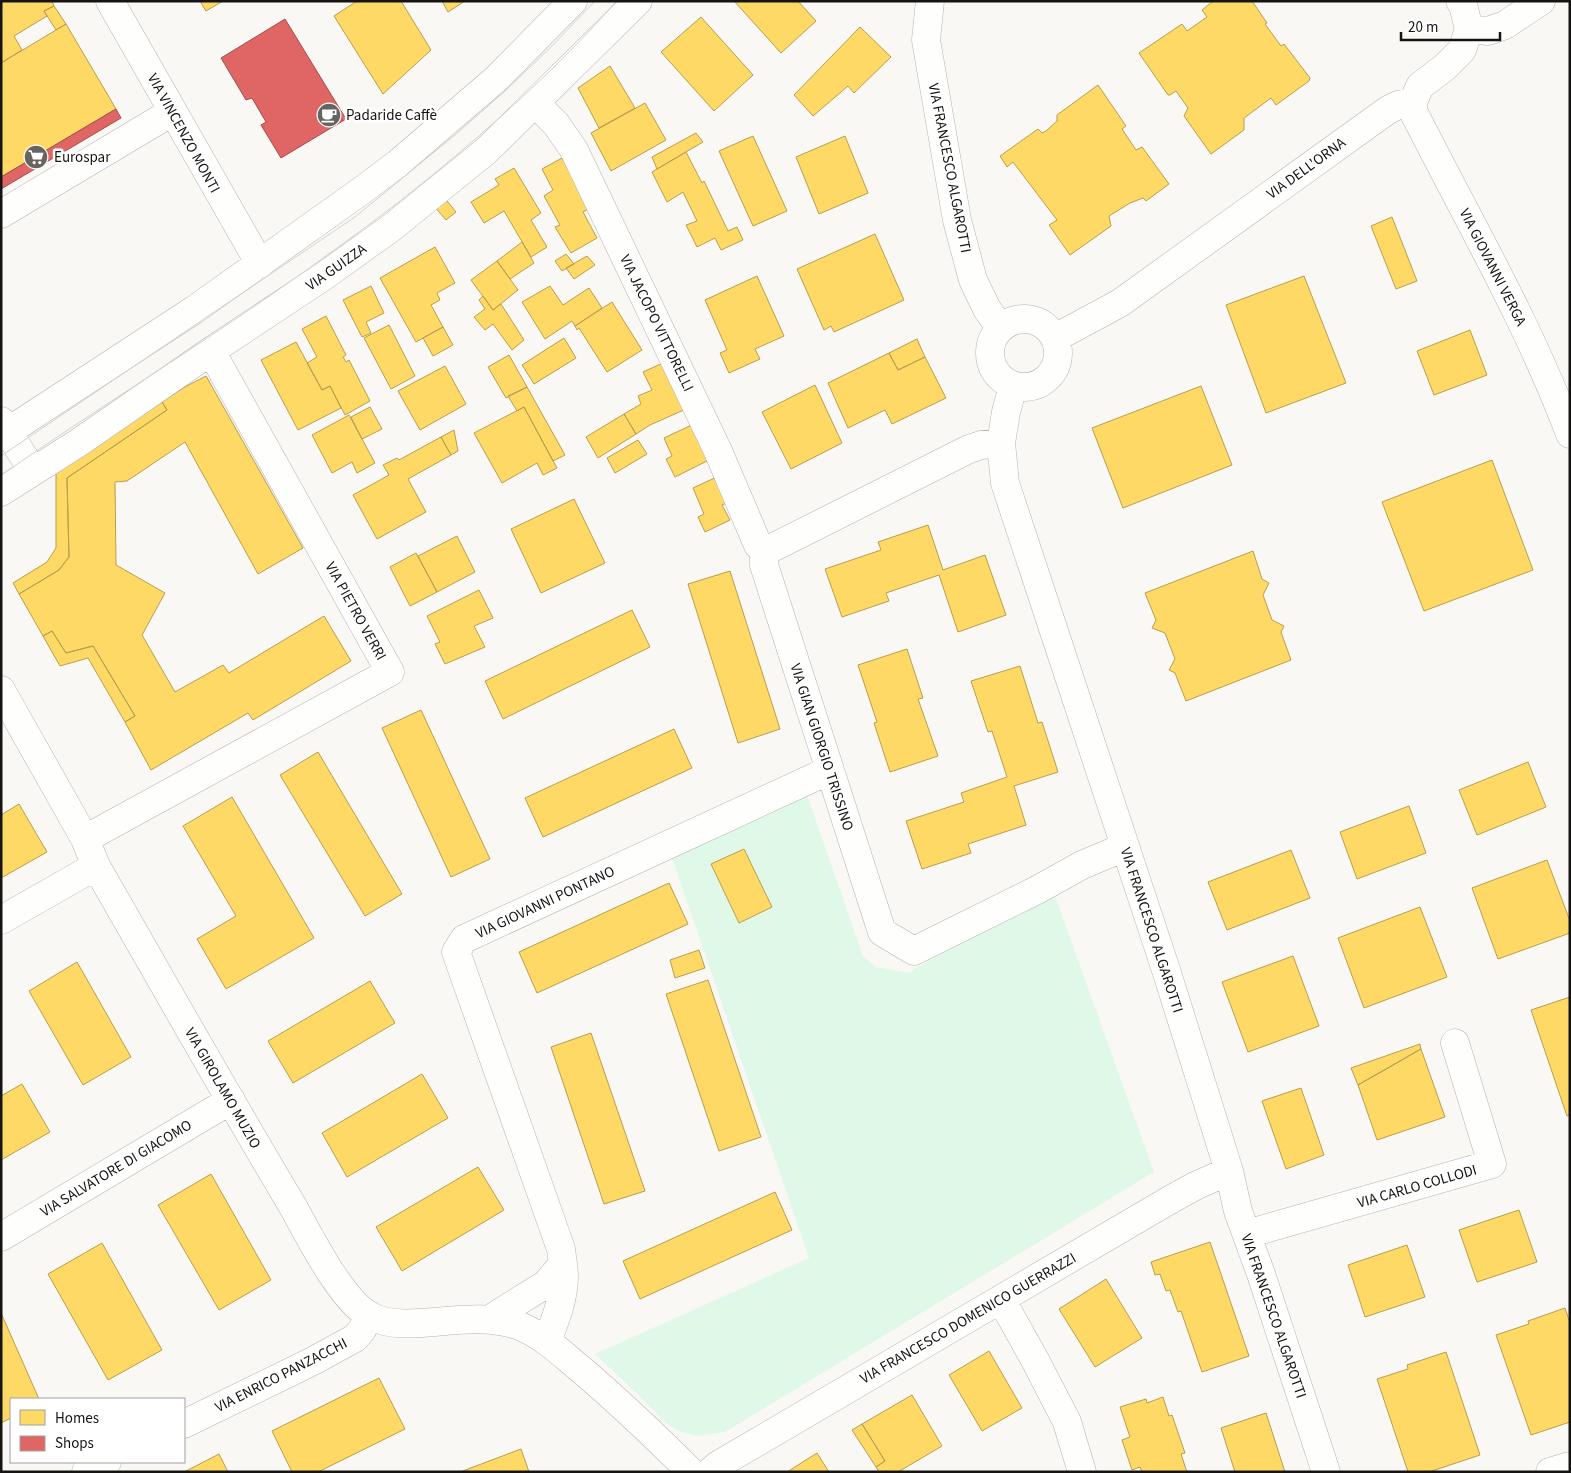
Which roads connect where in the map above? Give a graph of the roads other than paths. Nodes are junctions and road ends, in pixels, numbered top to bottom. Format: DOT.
graph roads {
  1 [pos="110,1"];
  2 [pos="573,1"];
  3 [pos="638,1"];
  4 [pos="930,1"];
  5 [pos="1460,1"];
  6 [pos="1542,1"];
  7 [pos="1469,29"];
  8 [pos="1413,102"];
  9 [pos="535,103"];
  10 [pos="172,112"];
  11 [pos="1,214"];
  12 [pos="260,264"];
  13 [pos="1000,327"];
  14 [pos="1055,338"];
  15 [pos="211,351"];
  16 [pos="1012,386"];
  17 [pos="4,430"];
  18 [pos="1570,434"];
  19 [pos="1001,443"];
  20 [pos="33,471"];
  21 [pos="1,492"];
  22 [pos="764,552"];
  23 [pos="1,690"];
  24 [pos="830,770"];
  25 [pos="85,839"];
  26 [pos="1125,848"];
  27 [pos="96,866"];
  28 [pos="1,920"];
  29 [pos="1455,1043"];
  30 [pos="231,1100"];
  31 [pos="1229,1171"];
  32 [pos="1247,1234"];
  33 [pos="1,1237"];
  34 [pos="563,1264"];
  35 [pos="1000,1299"];
  36 [pos="369,1315"];
  37 [pos="490,1319"];
  38 [pos="547,1341"];
  39 [pos="185,1423"];
  40 [pos="105,1463"];
  41 [pos="1570,1466"];
  42 [pos="86,1472"];
  43 [pos="690,1472"];
  44 [pos="710,1472"];
  45 [pos="1082,1472"];
  46 [pos="1326,1472"];
  47 [pos="1550,1472"];
  1 -- 10 [label="street, VIA VINCENZO MONTI"];
  2 -- 12 [label="street"];
  3 -- 9 [label="street, VIA GUIZZA"];
  4 -- 13 [label="street, VIA FRANCESCO ALGAROTTI"];
  5 -- 7 [label="street"];
  6 -- 7 [label="street"];
  7 -- 8 [label="street"];
  8 -- 14 [label="street, VIA DELL'ORNA"];
  8 -- 18 [label="street, VIA GIOVANNI VERGA"];
  9 -- 15 [label="street, VIA GUIZZA"];
  9 -- 22 [label="street, VIA JACOPO VITTORELLI"];
  10 -- 11 [label="street"];
  10 -- 12 [label="street, VIA VINCENZO MONTI"];
  12 -- 17 [label="street"];
  13 -- 14 [label="street"];
  13 -- 16 [label="street"];
  14 -- 16 [label="street"];
  15 -- 20 [label="street, VIA GUIZZA"];
  15 -- 25 [label="street, VIA PIETRO VERRI"];
  16 -- 19 [label="street, VIA FRANCESCO ALGAROTTI"];
  17 -- 20 [label="street"];
  19 -- 22 [label="street"];
  19 -- 26 [label="street, VIA FRANCESCO ALGAROTTI"];
  20 -- 21 [label="street, VIA GUIZZA"];
  22 -- 24 [label="street, VIA GIAN GIORGIO TRISSINO"];
  23 -- 25 [label="street, VIA GIROLAMO MUZIO"];
  24 -- 26 [label="street, VIA GIAN GIORGIO TRISSINO"];
  24 -- 34 [label="street, VIA GIOVANNI PONTANO"];
  25 -- 27 [label="street, VIA GIROLAMO MUZIO"];
  26 -- 31 [label="street, VIA FRANCESCO ALGAROTTI"];
  27 -- 28 [label="street"];
  27 -- 30 [label="street, VIA GIROLAMO MUZIO"];
  29 -- 32 [label="street, VIA CARLO COLLODI"];
  30 -- 33 [label="street, VIA SALVATORE DI GIACOMO"];
  30 -- 36 [label="street, VIA GIROLAMO MUZIO"];
  31 -- 32 [label="street, VIA FRANCESCO ALGAROTTI"];
  31 -- 35 [label="street, VIA FRANCESCO DOMENICO GUERRAZZI"];
  32 -- 46 [label="street, VIA FRANCESCO ALGAROTTI"];
  34 -- 37 [label="street"];
  34 -- 38 [label="street, VIA GIOVANNI PONTANO"];
  35 -- 44 [label="street, VIA FRANCESCO DOMENICO GUERRAZZI"];
  35 -- 45 [label="street"];
  36 -- 37 [label="street, VIA GIROLAMO MUZIO"];
  36 -- 39 [label="street, VIA ENRICO PANZACCHI"];
  37 -- 38 [label="street, VIA GIROLAMO MUZIO"];
  38 -- 43 [label="street"];
  40 -- 42 [label="street"];
  41 -- 47 [label="street"];
}
